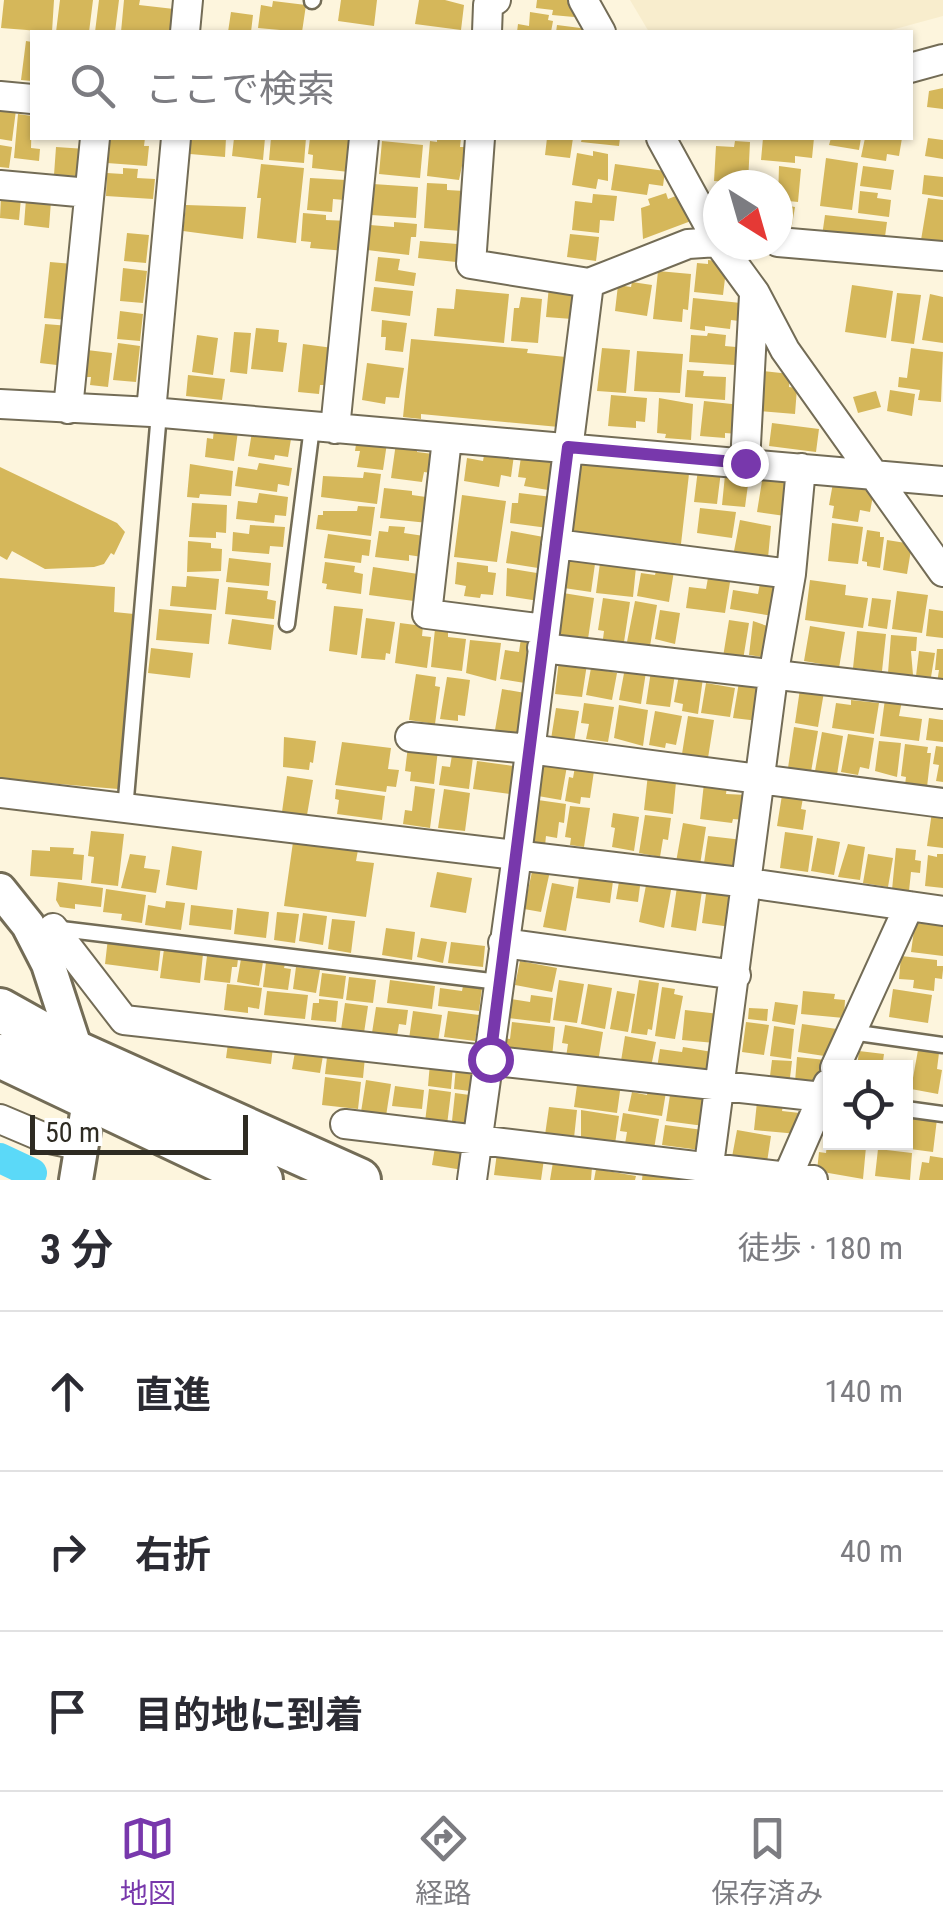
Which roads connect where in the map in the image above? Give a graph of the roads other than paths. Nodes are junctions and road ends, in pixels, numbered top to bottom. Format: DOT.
graph roads {
  1 [pos="188,0"];
  2 [pos="496,0"];
  3 [pos="583,0"];
  4 [pos="186,30"];
  5 [pos="487,30"];
  6 [pos="601,30"];
  7 [pos="943,59"];
  8 [pos="913,67"];
  9 [pos="0,96"];
  10 [pos="30,100"];
  11 [pos="94,140"];
  12 [pos="176,140"];
  13 [pos="364,140"];
  14 [pos="480,140"];
  15 [pos="662,140"];
  16 [pos="0,186"];
  17 [pos="89,193"];
  18 [pos="793,243"];
  19 [pos="943,256"];
  20 [pos="730,260"];
  21 [pos="589,283"];
  22 [pos="754,294"];
  23 [pos="0,404"];
  24 [pos="68,409"];
  25 [pos="155,412"];
  26 [pos="324,428"];
  27 [pos="448,439"];
  28 [pos="568,447"];
  29 [pos="745,463"];
  30 [pos="801,468"];
  31 [pos="875,474"];
  32 [pos="943,480"];
  33 [pos="556,544"];
  34 [pos="943,572"];
  35 [pos="791,574"];
  36 [pos="287,624"];
  37 [pos="543,639"];
  38 [pos="774,676"];
  39 [pos="943,694"];
  40 [pos="410,737"];
  41 [pos="529,749"];
  42 [pos="761,781"];
  43 [pos="0,793"];
  44 [pos="943,803"];
  45 [pos="125,810"];
  46 [pos="517,855"];
  47 [pos="748,883"];
  48 [pos="0,890"];
  49 [pos="909,906"];
  50 [pos="943,911"];
  51 [pos="40,926"];
  52 [pos="503,943"];
  53 [pos="736,975"];
  54 [pos="498,982"];
  55 [pos="0,1010"];
  56 [pos="851,1032"];
  57 [pos="943,1044"];
  58 [pos="78,1053"];
  59 [pos="0,1056"];
  60 [pos="490,1059"];
  61 [pos="839,1060"];
  62 [pos="719,1088"];
  63 [pos="823,1091"];
  64 [pos="89,1100"];
  65 [pos="823,1105"];
  66 [pos="913,1110"];
  67 [pos="943,1114"];
  68 [pos="0,1119"];
  69 [pos="345,1124"];
  70 [pos="480,1139"];
  71 [pos="79,1166"];
  72 [pos="708,1174"];
  73 [pos="796,1179"];
  74 [pos="262,1180"];
  75 [pos="359,1180"];
  76 [pos="472,1180"];
  1 -- 4 [label="street"];
  2 -- 5 [label="street"];
  3 -- 6 [label="street"];
  7 -- 8 [label="street"];
  9 -- 10 [label="street"];
  11 -- 17 [label="street"];
  12 -- 25 [label="street"];
  13 -- 26 [label="street"];
  14 -- 21 [label="street"];
  15 -- 21 [label="street"];
  16 -- 17 [label="street"];
  17 -- 24 [label="street"];
  18 -- 19 [label="street"];
  20 -- 22 [label="street"];
  21 -- 28 [label="street"];
  22 -- 29 [label="street"];
  22 -- 31 [label="street"];
  23 -- 24 [label="street"];
  24 -- 25 [label="street"];
  25 -- 26 [label="street"];
  25 -- 45 [label="lane"];
  26 -- 27 [label="street"];
  26 -- 36 [label="lane"];
  27 -- 28 [label="street"];
  27 -- 37 [label="street"];
  28 -- 29 [label="street"];
  28 -- 33 [label="street"];
  29 -- 30 [label="street"];
  30 -- 31 [label="street"];
  30 -- 35 [label="street"];
  31 -- 32 [label="street"];
  31 -- 34 [label="street"];
  33 -- 35 [label="street"];
  33 -- 37 [label="street"];
  35 -- 38 [label="street"];
  37 -- 38 [label="street"];
  37 -- 41 [label="street"];
  38 -- 39 [label="street"];
  38 -- 42 [label="street"];
  40 -- 41 [label="street"];
  41 -- 42 [label="street"];
  41 -- 46 [label="street"];
  42 -- 44 [label="street"];
  42 -- 47 [label="street"];
  43 -- 45 [label="street"];
  45 -- 46 [label="street"];
  46 -- 47 [label="street"];
  46 -- 52 [label="street"];
  47 -- 49 [label="street"];
  47 -- 53 [label="street"];
  48 -- 51 [label="street"];
  49 -- 50 [label="street"];
  49 -- 56 [label="street"];
  51 -- 54 [label="lane"];
  51 -- 58 [label="street"];
  51 -- 60 [label="street"];
  52 -- 53 [label="street"];
  52 -- 54 [label="street"];
  53 -- 62 [label="street"];
  54 -- 60 [label="street"];
  55 -- 58 [label="main road"];
  56 -- 57 [label="lane"];
  56 -- 61 [label="street"];
  58 -- 64 [label="street"];
  58 -- 75 [label="main road"];
  59 -- 64 [label="main road"];
  60 -- 62 [label="street"];
  60 -- 70 [label="street"];
  62 -- 63 [label="street"];
  62 -- 72 [label="street"];
  64 -- 71 [label="street"];
  64 -- 74 [label="main road"];
  65 -- 73 [label="street"];
  66 -- 67 [label="lane"];
  68 -- 71 [label="street"];
  69 -- 70 [label="street"];
  70 -- 72 [label="street"];
  70 -- 76 [label="street"];
  72 -- 73 [label="street"];
}
